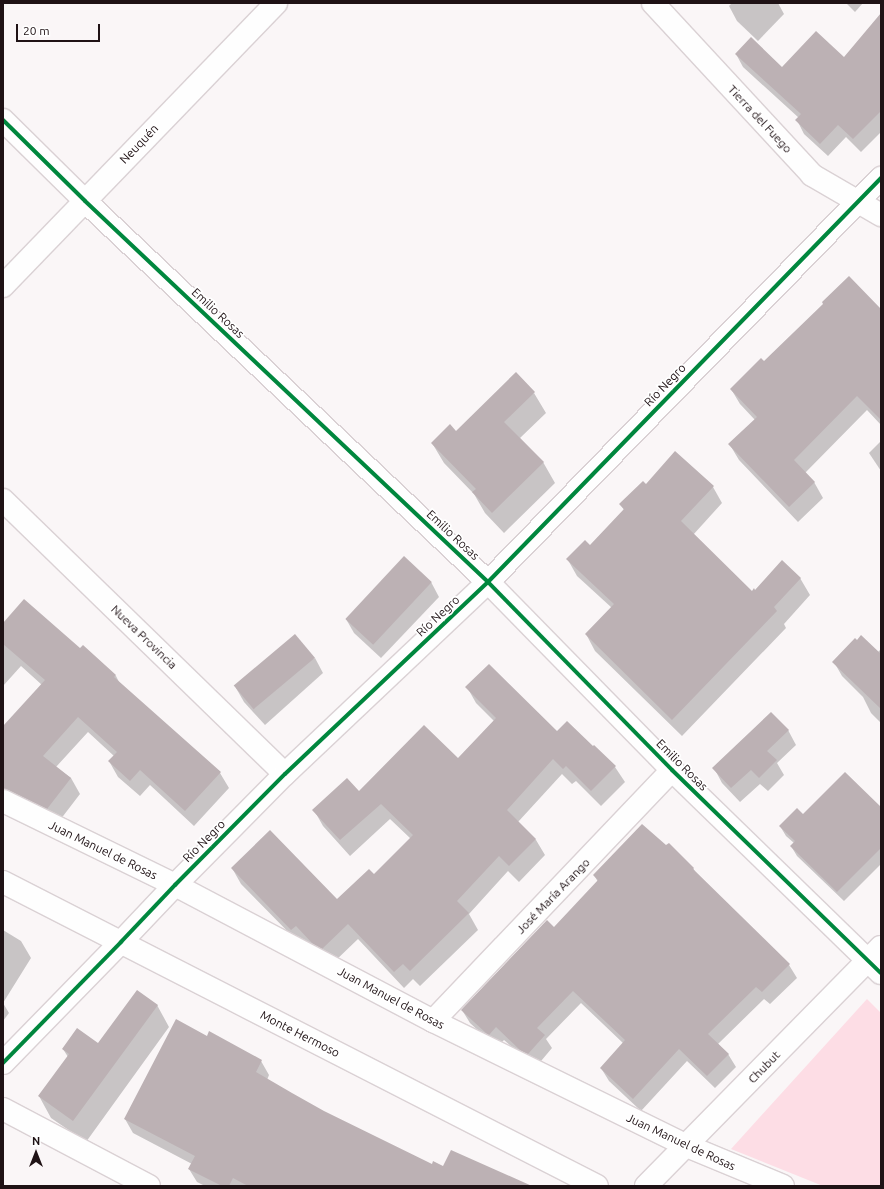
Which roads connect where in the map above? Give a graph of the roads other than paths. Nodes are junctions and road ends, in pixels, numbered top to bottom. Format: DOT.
graph roads {
  1 [pos="276,3"];
  2 [pos="653,3"];
  3 [pos="3,120"];
  4 [pos="881,178"];
  5 [pos="85,201"];
  6 [pos="858,201"];
  7 [pos="881,216"];
  8 [pos="3,286"];
  9 [pos="3,500"];
  10 [pos="488,582"];
  11 [pos="672,770"];
  12 [pos="285,774"];
  13 [pos="3,801"];
  14 [pos="3,882"];
  15 [pos="175,884"];
  16 [pos="121,942"];
  17 [pos="877,960"];
  18 [pos="433,1021"];
  19 [pos="3,1063"];
  20 [pos="3,1109"];
  21 [pos="686,1146"];
  22 [pos="149,1186"];
  23 [pos="597,1186"];
  24 [pos="646,1186"];
  25 [pos="783,1186"];
  1 -- 5 [label="street, Neuquén"];
  2 -- 6 [label="street, Tierra del Fuego"];
  3 -- 5 [label="street, Emilio Rosas"];
  4 -- 6 [label="street, Río Negro"];
  5 -- 8 [label="street, Neuquén"];
  5 -- 10 [label="street, Emilio Rosas"];
  6 -- 7 [label="street, Tierra del Fuego"];
  6 -- 10 [label="street, Río Negro"];
  9 -- 12 [label="street, Nueva Provincia"];
  10 -- 11 [label="street, Emilio Rosas"];
  10 -- 12 [label="street, Río Negro"];
  11 -- 17 [label="street, Emilio Rosas"];
  11 -- 18 [label="street, José María Arango"];
  12 -- 15 [label="street, Río Negro"];
  13 -- 15 [label="street, Juan Manuel de Rosas"];
  14 -- 16 [label="street, Monte Hermoso"];
  15 -- 16 [label="street, Río Negro"];
  15 -- 18 [label="street, Juan Manuel de Rosas"];
  16 -- 19 [label="street, Río Negro"];
  16 -- 23 [label="street, Monte Hermoso"];
  17 -- 21 [label="street, Chubut"];
  18 -- 21 [label="street, Juan Manuel de Rosas"];
  20 -- 22 [label="street"];
  21 -- 24 [label="street, Chubut"];
  21 -- 25 [label="street, Juan Manuel de Rosas"];
}
